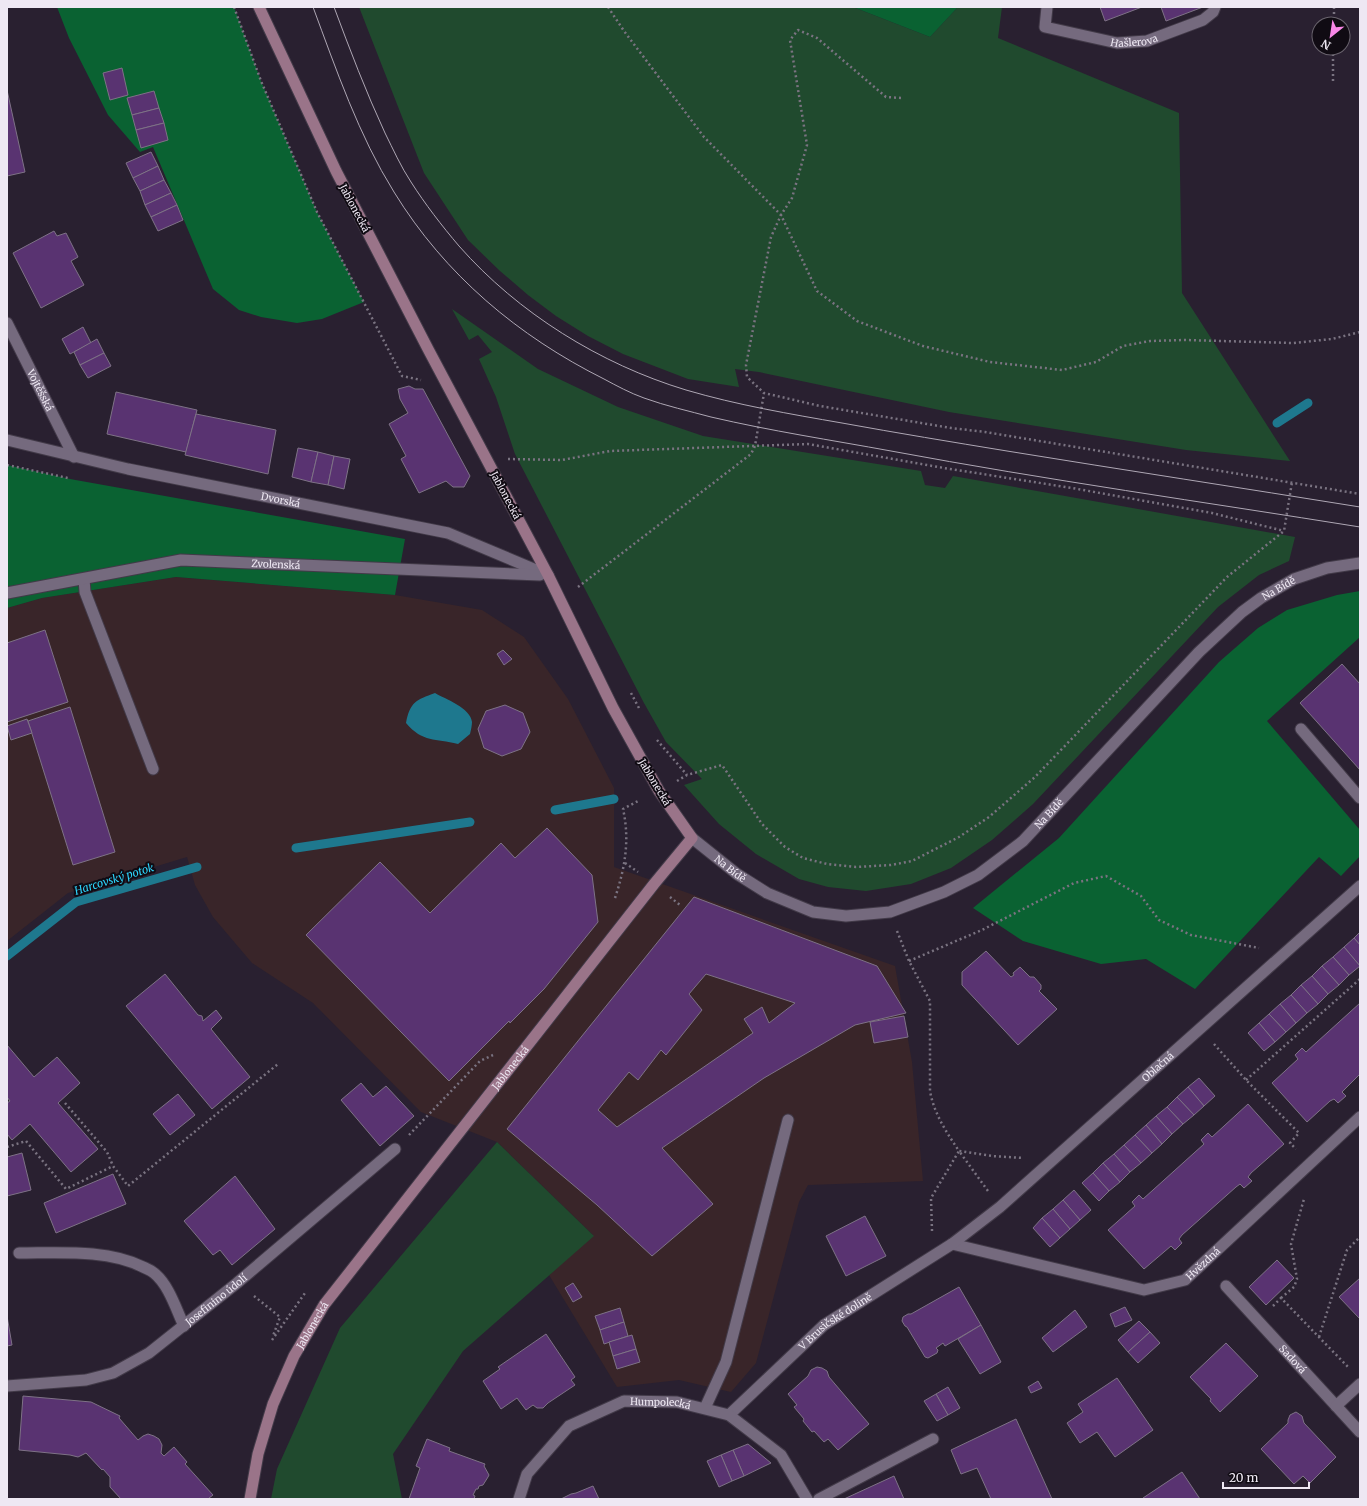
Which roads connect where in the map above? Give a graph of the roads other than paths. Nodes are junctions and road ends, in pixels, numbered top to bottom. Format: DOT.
graph roads {
  1 [pos="260,7"];
  2 [pos="1047,7"];
  3 [pos="1215,7"];
  4 [pos="7,323"];
  5 [pos="7,440"];
  6 [pos="74,457"];
  7 [pos="1360,563"];
  8 [pos="548,575"];
  9 [pos="84,578"];
  10 [pos="7,593"];
  11 [pos="1301,729"];
  12 [pos="153,769"];
  13 [pos="1360,798"];
  14 [pos="692,838"];
  15 [pos="1360,886"];
  16 [pos="1360,1117"];
  17 [pos="788,1120"];
  18 [pos="396,1150"];
  19 [pos="952,1244"];
  20 [pos="19,1253"];
  21 [pos="1226,1286"];
  22 [pos="184,1326"];
  23 [pos="1360,1384"];
  24 [pos="7,1386"];
  25 [pos="1336,1406"];
  26 [pos="705,1408"];
  27 [pos="729,1415"];
  28 [pos="1360,1432"];
  29 [pos="933,1439"];
  30 [pos="250,1499"];
  31 [pos="519,1499"];
  32 [pos="807,1499"];
  33 [pos="819,1499"];
  1 -- 8 [label="main road, Jablonecká"];
  2 -- 3 [label="street, Hašlerova"];
  4 -- 6 [label="street, Vojtěšská"];
  5 -- 6 [label="street, Dvorská"];
  6 -- 8 [label="street, Dvorská"];
  7 -- 14 [label="street, Na Bídě"];
  8 -- 9 [label="street, Zvolenská"];
  8 -- 14 [label="main road, Jablonecká"];
  9 -- 10 [label="street, Zvolenská"];
  9 -- 12 [label="street"];
  11 -- 13 [label="street"];
  14 -- 30 [label="main road, Jablonecká"];
  15 -- 19 [label="street, Oblačná"];
  16 -- 19 [label="street, Hvězdná"];
  17 -- 26 [label="street"];
  18 -- 22 [label="street, Josefinino údolí"];
  19 -- 27 [label="street, V Brusičské dolině"];
  20 -- 22 [label="street"];
  21 -- 25 [label="street, Sadová"];
  22 -- 24 [label="street, Josefinino údolí"];
  23 -- 25 [label="street"];
  25 -- 28 [label="street, Sadová"];
  26 -- 27 [label="street, Humpolecká"];
  26 -- 31 [label="street, Humpolecká"];
  27 -- 32 [label="street, Humpolecká"];
  29 -- 33 [label="street"];
}
